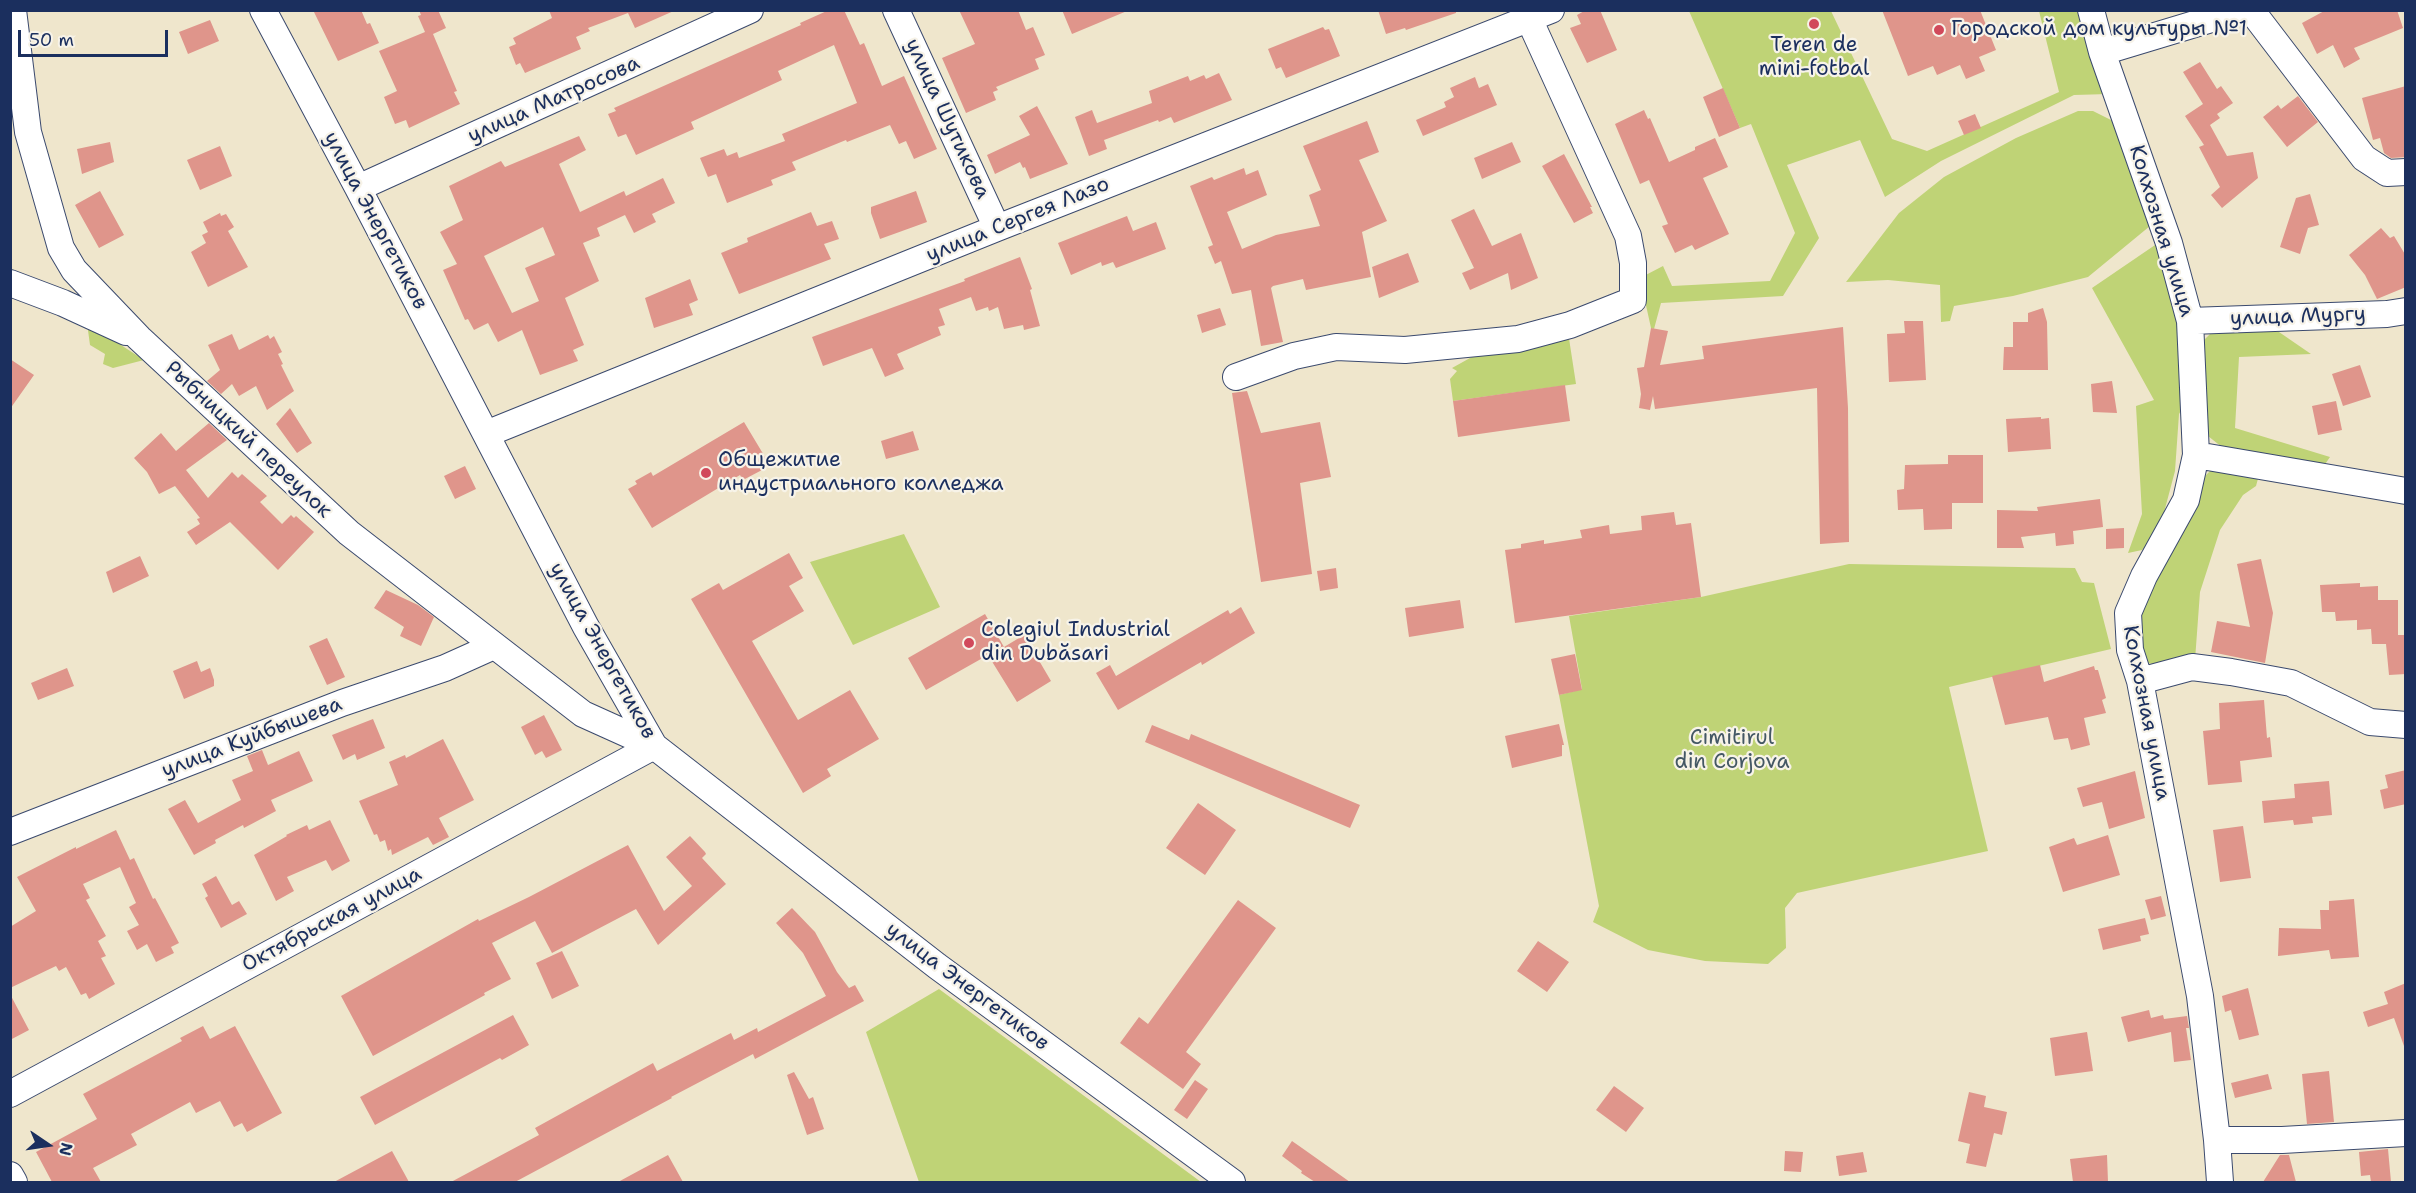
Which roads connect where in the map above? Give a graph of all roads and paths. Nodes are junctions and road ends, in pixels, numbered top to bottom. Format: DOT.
graph roads {
  1 [pos="14,10"];
  2 [pos="263,10"];
  3 [pos="750,10"];
  4 [pos="896,10"];
  5 [pos="2091,10"];
  6 [pos="2241,10"];
  7 [pos="2251,10"];
  8 [pos="1535,13"];
  9 [pos="2102,52"];
  10 [pos="2406,172"];
  11 [pos="358,188"];
  12 [pos="997,228"];
  13 [pos="10,283"];
  14 [pos="2406,311"];
  15 [pos="2190,321"];
  16 [pos="139,338"];
  17 [pos="1236,377"];
  18 [pos="486,434"];
  19 [pos="2196,454"];
  20 [pos="2406,491"];
  21 [pos="494,646"];
  22 [pos="2140,681"];
  23 [pos="2406,725"];
  24 [pos="654,746"];
  25 [pos="10,832"];
  26 [pos="10,1094"];
  27 [pos="2406,1133"];
  28 [pos="2217,1140"];
  29 [pos="10,1175"];
  30 [pos="14,1182"];
  31 [pos="1232,1182"];
  32 [pos="2220,1182"];
  1 -- 16 [label="street, Рыбницкий переулок"];
  2 -- 11 [label="street, улица Энергетиков"];
  3 -- 11 [label="street, улица Матросова"];
  4 -- 12 [label="street, улица Шутикова"];
  5 -- 9 [label="street, Колхозная улица"];
  6 -- 9 [label="street"];
  7 -- 10 [label="street"];
  8 -- 12 [label="street, улица Сергея Лазо"];
  8 -- 17 [label="street"];
  9 -- 15 [label="street, Колхозная улица"];
  11 -- 18 [label="street, улица Энергетиков"];
  12 -- 18 [label="street, улица Сергея Лазо"];
  13 -- 16 [label="street"];
  14 -- 15 [label="street, улица Мургу"];
  15 -- 19 [label="street, Колхозная улица"];
  16 -- 21 [label="street, Рыбницкий переулок"];
  18 -- 24 [label="street, улица Энергетиков"];
  19 -- 20 [label="street"];
  19 -- 22 [label="street, Колхозная улица"];
  21 -- 24 [label="street, Рыбницкий переулок"];
  21 -- 25 [label="street, улица Куйбышева"];
  22 -- 23 [label="street"];
  22 -- 28 [label="street, Колхозная улица"];
  24 -- 26 [label="street, Октябрьская улица"];
  24 -- 31 [label="street, улица Энергетиков"];
  27 -- 28 [label="street"];
  28 -- 32 [label="street, Колхозная улица"];
  29 -- 30 [label="street"];
}
